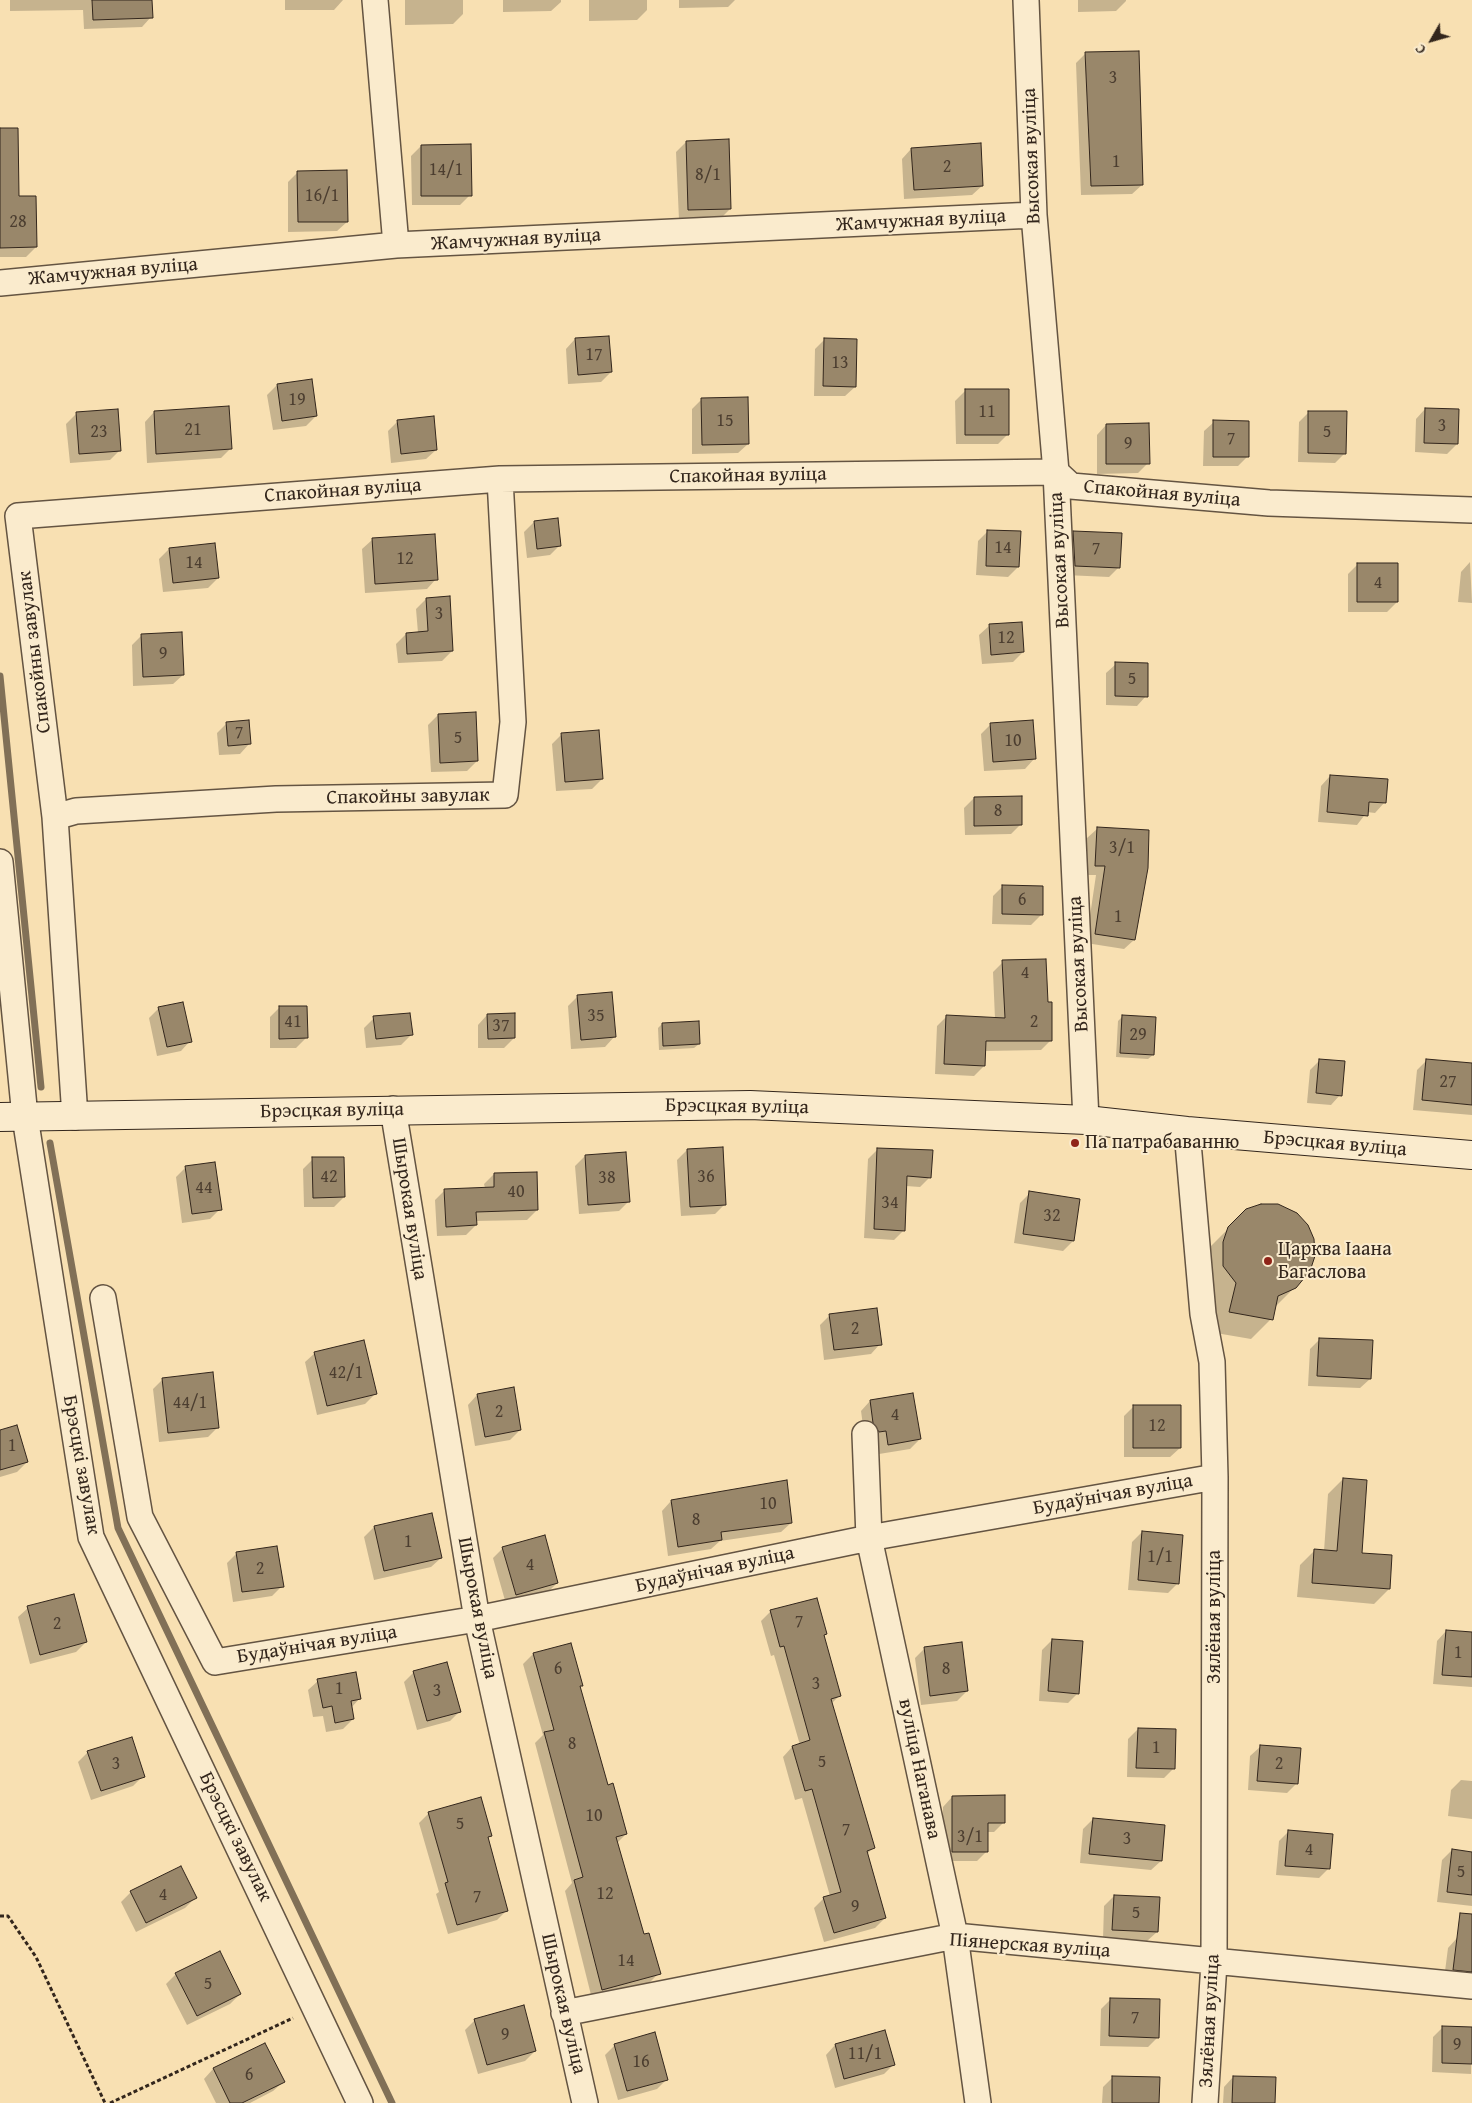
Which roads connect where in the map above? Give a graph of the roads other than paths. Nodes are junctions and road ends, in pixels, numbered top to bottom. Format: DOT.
graph roads {
  1 [pos="374,0"];
  2 [pos="1026,0"];
  3 [pos="1034,215"];
  4 [pos="396,245"];
  5 [pos="0,283"];
  6 [pos="1056,472"];
  7 [pos="500,479"];
  8 [pos="1472,510"];
  9 [pos="18,516"];
  10 [pos="55,816"];
  11 [pos="0,862"];
  12 [pos="392,1109"];
  13 [pos="12,1117"];
  14 [pos="75,1117"];
  15 [pos="1086,1120"];
  16 [pos="1187,1131"];
  17 [pos="1472,1155"];
  18 [pos="103,1298"];
  19 [pos="865,1434"];
  20 [pos="1215,1477"];
  21 [pos="869,1538"];
  22 [pos="477,1619"];
  23 [pos="955,1936"];
  24 [pos="1214,1963"];
  25 [pos="1472,1986"];
  26 [pos="564,2013"];
  27 [pos="360,2103"];
  28 [pos="585,2103"];
  29 [pos="978,2103"];
  30 [pos="1205,2103"];
  1 -- 4 [label="street"];
  2 -- 3 [label="street, Высокая вуліца"];
  3 -- 4 [label="street, Жамчужная вуліца"];
  3 -- 6 [label="street, Высокая вуліца"];
  4 -- 5 [label="street, Жамчужная вуліца"];
  6 -- 7 [label="street, Спакойная вуліца"];
  6 -- 8 [label="street, Спакойная вуліца"];
  6 -- 15 [label="street, Высокая вуліца"];
  7 -- 9 [label="street, Спакойная вуліца"];
  7 -- 10 [label="street, Спакойны завулак"];
  9 -- 10 [label="street, Спакойны завулак"];
  10 -- 14 [label="street, Спакойны завулак"];
  11 -- 13 [label="street, Брэсцкі завулак"];
  12 -- 14 [label="street, Брэсцкая вуліца"];
  12 -- 15 [label="street, Брэсцкая вуліца"];
  12 -- 22 [label="street, Шырокая вуліца"];
  13 -- 14 [label="street, Брэсцкая вуліца"];
  13 -- 27 [label="street, Брэсцкі завулак"];
  15 -- 16 [label="street, Брэсцкая вуліца"];
  16 -- 17 [label="street, Брэсцкая вуліца"];
  16 -- 20 [label="street, Зялёная вуліца"];
  18 -- 22 [label="street, Будаўнічая вуліца"];
  19 -- 21 [label="street, вуліца Наганава"];
  20 -- 21 [label="street, Будаўнічая вуліца"];
  20 -- 24 [label="street, Зялёная вуліца"];
  21 -- 22 [label="street, Будаўнічая вуліца"];
  21 -- 23 [label="street, вуліца Наганава"];
  22 -- 26 [label="street, Шырокая вуліца"];
  23 -- 24 [label="street, Піянерская вуліца"];
  23 -- 26 [label="street, Піянерская вуліца"];
  23 -- 29 [label="street, вуліца Наганава"];
  24 -- 25 [label="street, Піянерская вуліца"];
  24 -- 30 [label="street, Зялёная вуліца"];
  26 -- 28 [label="street, Шырокая вуліца"];
}
